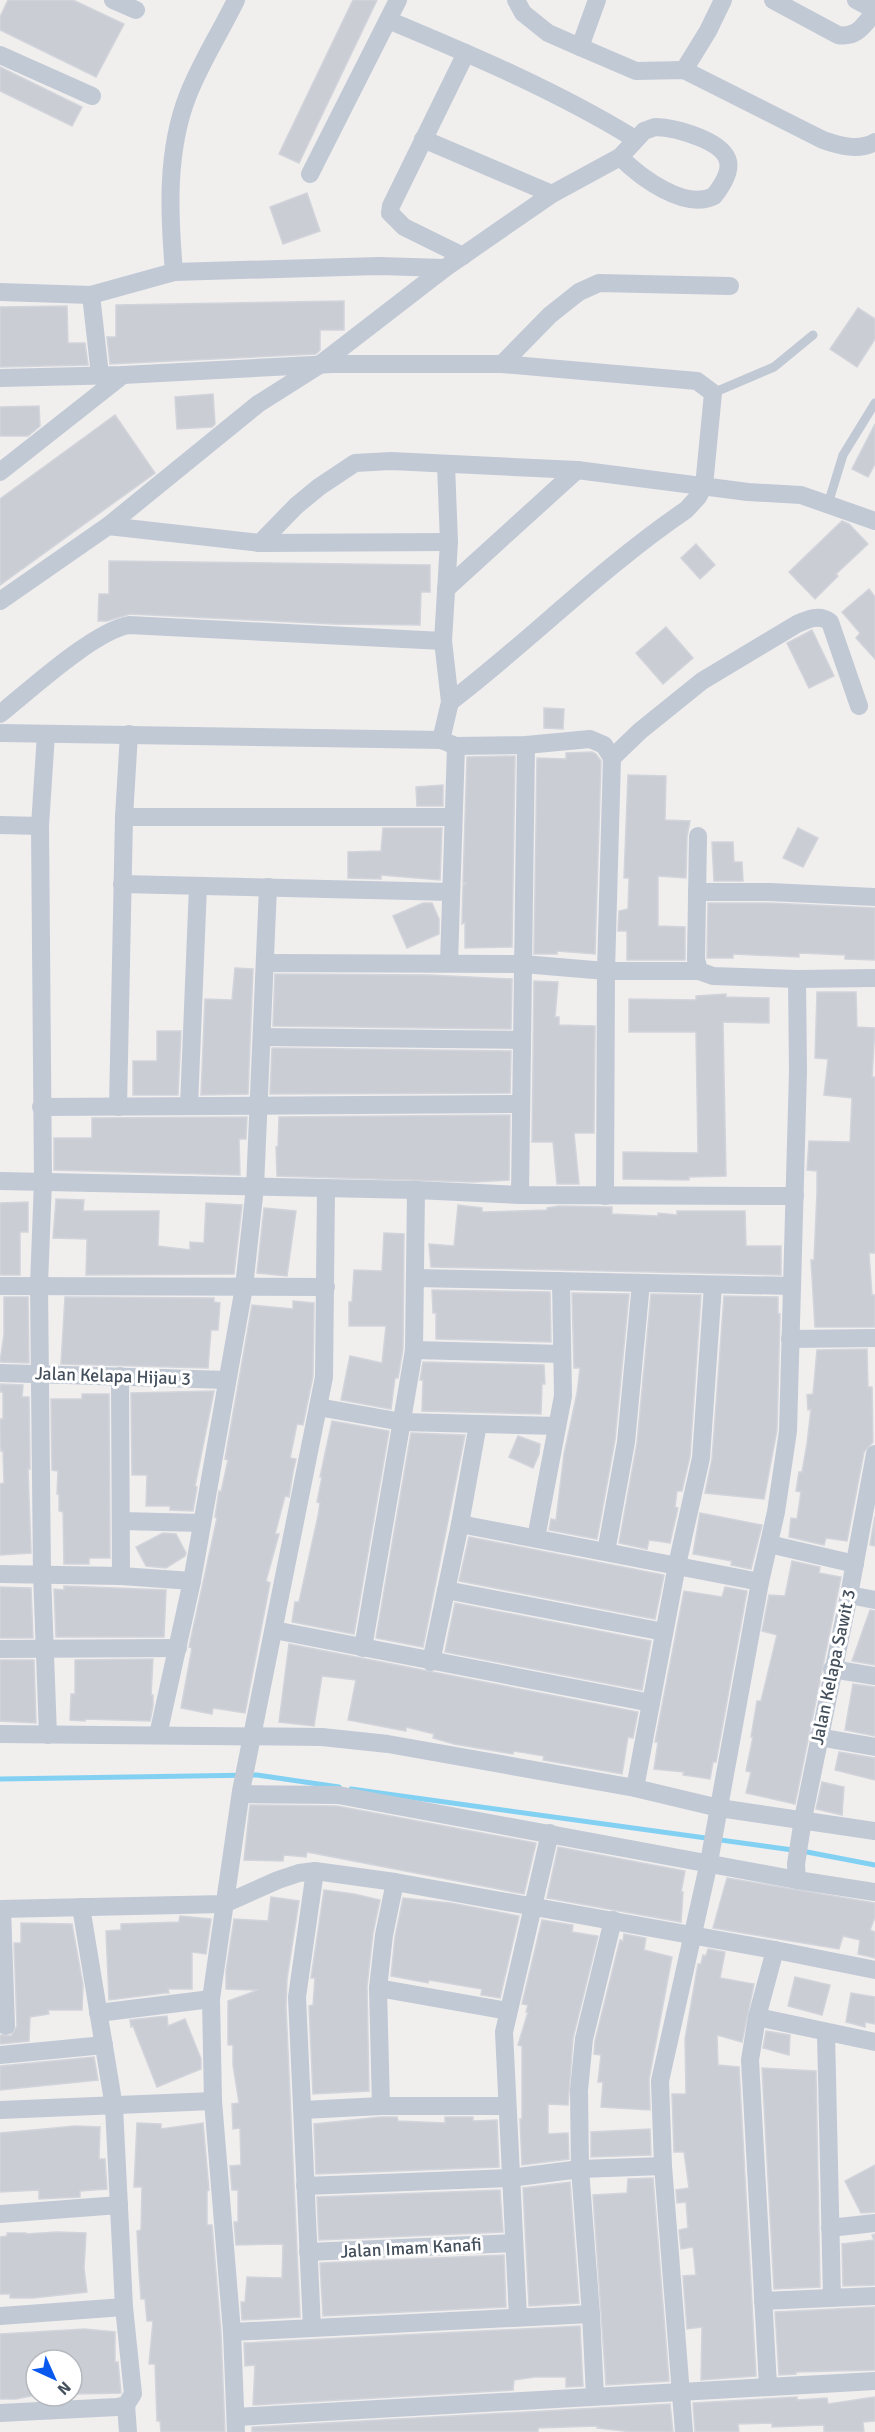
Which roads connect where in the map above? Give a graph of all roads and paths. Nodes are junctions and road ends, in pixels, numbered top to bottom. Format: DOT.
graph roads {
  1 [pos="113,0"];
  2 [pos="236,0"];
  3 [pos="398,0"];
  4 [pos="516,0"];
  5 [pos="597,0"];
  6 [pos="723,0"];
  7 [pos="773,0"];
  8 [pos="856,0"];
  9 [pos="136,10"];
  10 [pos="875,11"];
  11 [pos="388,20"];
  12 [pos="580,47"];
  13 [pos="466,53"];
  14 [pos="0,56"];
  15 [pos="684,70"];
  16 [pos="92,96"];
  17 [pos="423,139"];
  18 [pos="635,139"];
  19 [pos="875,142"];
  20 [pos="620,158"];
  21 [pos="310,174"];
  22 [pos="552,194"];
  23 [pos="463,256"];
  24 [pos="445,268"];
  25 [pos="174,272"];
  26 [pos="730,286"];
  27 [pos="0,292"];
  28 [pos="92,295"];
  29 [pos="813,335"];
  30 [pos="502,364"];
  31 [pos="318,366"];
  32 [pos="100,375"];
  33 [pos="123,375"];
  34 [pos="0,378"];
  35 [pos="713,393"];
  36 [pos="875,403"];
  37 [pos="446,465"];
  38 [pos="577,470"];
  39 [pos="0,472"];
  40 [pos="704,486"];
  41 [pos="828,504"];
  42 [pos="875,521"];
  43 [pos="108,526"];
  44 [pos="449,542"];
  45 [pos="260,543"];
  46 [pos="446,589"];
  47 [pos="0,601"];
  48 [pos="443,641"];
  49 [pos="450,702"];
  50 [pos="859,706"];
  51 [pos="0,714"];
  52 [pos="0,733"];
  53 [pos="46,734"];
  54 [pos="129,734"];
  55 [pos="449,743"];
  56 [pos="526,745"];
  57 [pos="612,758"];
  58 [pos="124,816"];
  59 [pos="453,817"];
  60 [pos="0,825"];
  61 [pos="40,826"];
  62 [pos="698,836"];
  63 [pos="123,884"];
  64 [pos="198,885"];
  65 [pos="268,887"];
  66 [pos="451,892"];
  67 [pos="697,892"];
  68 [pos="875,897"];
  69 [pos="265,963"];
  70 [pos="449,963"];
  71 [pos="522,964"];
  72 [pos="606,971"];
  73 [pos="699,971"];
  74 [pos="875,978"];
  75 [pos="797,979"];
  76 [pos="262,1037"];
  77 [pos="522,1040"];
  78 [pos="521,1104"];
  79 [pos="189,1106"];
  80 [pos="259,1106"];
  81 [pos="41,1107"];
  82 [pos="118,1107"];
  83 [pos="0,1180"];
  84 [pos="43,1181"];
  85 [pos="255,1187"];
  86 [pos="326,1189"];
  87 [pos="416,1190"];
  88 [pos="520,1195"];
  89 [pos="605,1196"];
  90 [pos="795,1196"];
  91 [pos="415,1278"];
  92 [pos="561,1281"];
  93 [pos="641,1283"];
  94 [pos="39,1285"];
  95 [pos="713,1285"];
  96 [pos="0,1286"];
  97 [pos="792,1286"];
  98 [pos="244,1287"];
  99 [pos="326,1287"];
  100 [pos="875,1338"];
  101 [pos="790,1340"];
  102 [pos="414,1350"];
  103 [pos="562,1354"];
  104 [pos="0,1373"];
  105 [pos="40,1373"];
  106 [pos="120,1376"];
  107 [pos="227,1380"];
  108 [pos="318,1407"];
  109 [pos="402,1422"];
  110 [pos="478,1424"];
  111 [pos="557,1426"];
  112 [pos="875,1454"];
  113 [pos="121,1521"];
  114 [pos="202,1523"];
  115 [pos="460,1524"];
  116 [pos="536,1538"];
  117 [pos="769,1544"];
  118 [pos="606,1552"];
  119 [pos="855,1564"];
  120 [pos="677,1565"];
  121 [pos="0,1574"];
  122 [pos="42,1574"];
  123 [pos="122,1576"];
  124 [pos="192,1581"];
  125 [pos="760,1582"];
  126 [pos="446,1590"];
  127 [pos="849,1595"];
  128 [pos="875,1600"];
  129 [pos="274,1630"];
  130 [pos="664,1632"];
  131 [pos="178,1648"];
  132 [pos="363,1648"];
  133 [pos="0,1649"];
  134 [pos="45,1649"];
  135 [pos="431,1662"];
  136 [pos="832,1669"];
  137 [pos="875,1676"];
  138 [pos="651,1703"];
  139 [pos="0,1734"];
  140 [pos="48,1735"];
  141 [pos="158,1735"];
  142 [pos="818,1737"];
  143 [pos="251,1741"];
  144 [pos="875,1747"];
  145 [pos="635,1788"];
  146 [pos="241,1792"];
  147 [pos="718,1815"];
  148 [pos="802,1828"];
  149 [pos="875,1831"];
  150 [pos="550,1833"];
  151 [pos="710,1856"];
  152 [pos="315,1871"];
  153 [pos="796,1872"];
  154 [pos="395,1882"];
  155 [pos="875,1892"];
  156 [pos="224,1904"];
  157 [pos="81,1907"];
  158 [pos="533,1908"];
  159 [pos="1,1909"];
  160 [pos="613,1920"];
  161 [pos="692,1935"];
  162 [pos="775,1950"];
  163 [pos="875,1970"];
  164 [pos="378,1988"];
  165 [pos="211,1999"];
  166 [pos="508,2011"];
  167 [pos="98,2013"];
  168 [pos="757,2017"];
  169 [pos="6,2026"];
  170 [pos="826,2033"];
  171 [pos="875,2042"];
  172 [pos="104,2045"];
  173 [pos="0,2055"];
  174 [pos="213,2101"];
  175 [pos="381,2106"];
  176 [pos="506,2106"];
  177 [pos="114,2107"];
  178 [pos="0,2110"];
  179 [pos="303,2110"];
  180 [pos="663,2166"];
  181 [pos="580,2169"];
  182 [pos="510,2178"];
  183 [pos="305,2186"];
  184 [pos="119,2205"];
  185 [pos="0,2214"];
  186 [pos="875,2223"];
  187 [pos="830,2228"];
  188 [pos="514,2243"];
  189 [pos="308,2252"];
  190 [pos="875,2296"];
  191 [pos="832,2298"];
  192 [pos="763,2301"];
  193 [pos="124,2307"];
  194 [pos="591,2314"];
  195 [pos="0,2316"];
  196 [pos="518,2318"];
  197 [pos="312,2328"];
  198 [pos="232,2332"];
  199 [pos="875,2380"];
  200 [pos="768,2386"];
  201 [pos="682,2391"];
  202 [pos="595,2396"];
  203 [pos="126,2405"];
  204 [pos="0,2413"];
  205 [pos="236,2424"];
  206 [pos="128,2432"];
  207 [pos="684,2432"];
  1 -- 9 [label="street"];
  2 -- 25 [label="street"];
  3 -- 11 [label="street"];
  4 -- 12 [label="street"];
  5 -- 12 [label="street"];
  6 -- 15 [label="street"];
  7 -- 10 [label="street"];
  8 -- 10 [label="street"];
  11 -- 13 [label="street"];
  11 -- 21 [label="street"];
  12 -- 15 [label="street"];
  13 -- 17 [label="street"];
  13 -- 18 [label="street"];
  14 -- 16 [label="street"];
  15 -- 19 [label="street"];
  17 -- 22 [label="street"];
  17 -- 23 [label="street"];
  18 -- 20 [label="street"];
  18 -- 20 [label="street"];
  20 -- 22 [label="street"];
  22 -- 23 [label="street"];
  23 -- 24 [label="street"];
  24 -- 25 [label="street"];
  24 -- 31 [label="street"];
  25 -- 28 [label="street"];
  26 -- 30 [label="street"];
  27 -- 28 [label="street"];
  28 -- 32 [label="street"];
  29 -- 35 [label="lane"];
  30 -- 31 [label="street"];
  30 -- 35 [label="street"];
  31 -- 33 [label="street"];
  31 -- 43 [label="street"];
  32 -- 33 [label="street"];
  32 -- 34 [label="street"];
  33 -- 39 [label="street"];
  35 -- 40 [label="street"];
  36 -- 41 [label="lane"];
  37 -- 38 [label="street"];
  37 -- 44 [label="street"];
  37 -- 45 [label="street"];
  38 -- 40 [label="street"];
  38 -- 46 [label="street"];
  40 -- 41 [label="street"];
  40 -- 49 [label="street"];
  41 -- 42 [label="street"];
  43 -- 45 [label="street"];
  43 -- 47 [label="street"];
  44 -- 45 [label="street"];
  44 -- 46 [label="street"];
  46 -- 48 [label="street"];
  48 -- 49 [label="street"];
  48 -- 51 [label="street"];
  49 -- 55 [label="street"];
  50 -- 57 [label="street"];
  52 -- 53 [label="street"];
  53 -- 54 [label="street"];
  53 -- 61 [label="street"];
  54 -- 55 [label="street"];
  54 -- 58 [label="street"];
  55 -- 56 [label="street"];
  55 -- 59 [label="street"];
  56 -- 57 [label="street"];
  56 -- 71 [label="street"];
  57 -- 72 [label="street"];
  58 -- 59 [label="street"];
  58 -- 63 [label="street"];
  59 -- 66 [label="street"];
  60 -- 61 [label="street"];
  61 -- 81 [label="street"];
  62 -- 67 [label="street"];
  63 -- 64 [label="street"];
  63 -- 82 [label="street"];
  64 -- 65 [label="street"];
  64 -- 79 [label="street"];
  65 -- 66 [label="street"];
  65 -- 69 [label="street"];
  66 -- 70 [label="street"];
  67 -- 68 [label="street"];
  67 -- 73 [label="street"];
  69 -- 70 [label="street"];
  69 -- 76 [label="street"];
  70 -- 71 [label="street"];
  71 -- 72 [label="street"];
  71 -- 77 [label="street"];
  72 -- 73 [label="street"];
  72 -- 89 [label="street"];
  73 -- 75 [label="street"];
  74 -- 75 [label="street"];
  75 -- 90 [label="street"];
  76 -- 77 [label="street"];
  76 -- 80 [label="street"];
  77 -- 78 [label="street"];
  78 -- 80 [label="street"];
  78 -- 88 [label="street"];
  79 -- 80 [label="street"];
  79 -- 82 [label="street"];
  80 -- 85 [label="street"];
  81 -- 82 [label="street"];
  81 -- 84 [label="street"];
  83 -- 84 [label="street"];
  84 -- 85 [label="street"];
  84 -- 94 [label="street"];
  85 -- 86 [label="street"];
  85 -- 98 [label="street"];
  86 -- 87 [label="street"];
  86 -- 99 [label="street"];
  87 -- 88 [label="street"];
  87 -- 91 [label="street"];
  88 -- 89 [label="street"];
  89 -- 90 [label="street"];
  90 -- 97 [label="street"];
  91 -- 92 [label="street"];
  91 -- 102 [label="street"];
  92 -- 93 [label="street"];
  92 -- 103 [label="street"];
  93 -- 95 [label="street"];
  93 -- 118 [label="street"];
  94 -- 96 [label="street"];
  94 -- 98 [label="street"];
  94 -- 105 [label="street"];
  95 -- 97 [label="street"];
  95 -- 120 [label="street"];
  97 -- 101 [label="street"];
  98 -- 99 [label="street"];
  98 -- 107 [label="street"];
  99 -- 108 [label="street"];
  100 -- 101 [label="street"];
  101 -- 117 [label="street"];
  102 -- 103 [label="street"];
  102 -- 109 [label="street"];
  103 -- 111 [label="street"];
  104 -- 105 [label="street, Jalan Kelapa Hijau 3"];
  105 -- 106 [label="street, Jalan Kelapa Hijau 3"];
  105 -- 122 [label="street"];
  106 -- 107 [label="street, Jalan Kelapa Hijau 3"];
  106 -- 113 [label="street"];
  107 -- 114 [label="street"];
  108 -- 109 [label="street"];
  108 -- 129 [label="street"];
  109 -- 110 [label="street"];
  109 -- 132 [label="street"];
  110 -- 111 [label="street"];
  110 -- 115 [label="street"];
  111 -- 116 [label="street"];
  112 -- 119 [label="street, Jalan Kelapa Sawit 3"];
  113 -- 114 [label="street"];
  113 -- 123 [label="street"];
  114 -- 124 [label="street"];
  115 -- 116 [label="street"];
  115 -- 126 [label="street"];
  116 -- 118 [label="street"];
  117 -- 119 [label="street"];
  117 -- 125 [label="street"];
  118 -- 120 [label="street"];
  119 -- 127 [label="street, Jalan Kelapa Sawit 3"];
  120 -- 125 [label="street"];
  120 -- 130 [label="street"];
  121 -- 122 [label="street"];
  122 -- 123 [label="street"];
  122 -- 134 [label="street"];
  123 -- 124 [label="street"];
  124 -- 131 [label="street"];
  125 -- 147 [label="street"];
  126 -- 130 [label="street"];
  126 -- 135 [label="street"];
  127 -- 128 [label="street"];
  127 -- 136 [label="street, Jalan Kelapa Sawit 3"];
  129 -- 132 [label="street"];
  129 -- 143 [label="street"];
  130 -- 138 [label="street"];
  131 -- 134 [label="street"];
  131 -- 141 [label="street"];
  132 -- 135 [label="street"];
  133 -- 134 [label="street"];
  134 -- 140 [label="street"];
  135 -- 138 [label="street"];
  136 -- 137 [label="street"];
  136 -- 142 [label="street, Jalan Kelapa Sawit 3"];
  138 -- 145 [label="street"];
  139 -- 140 [label="street"];
  140 -- 141 [label="street"];
  141 -- 143 [label="street"];
  142 -- 144 [label="street"];
  142 -- 148 [label="street, Jalan Kelapa Sawit 3"];
  143 -- 145 [label="street"];
  143 -- 146 [label="street"];
  145 -- 147 [label="street"];
  146 -- 150 [label="street"];
  146 -- 156 [label="street"];
  147 -- 148 [label="street"];
  147 -- 151 [label="street"];
  148 -- 149 [label="street"];
  148 -- 153 [label="street, Jalan Kelapa Sawit 3"];
  150 -- 151 [label="street"];
  150 -- 158 [label="street"];
  151 -- 153 [label="street"];
  151 -- 161 [label="street"];
  152 -- 154 [label="street"];
  152 -- 156 [label="street"];
  152 -- 179 [label="street"];
  153 -- 155 [label="street"];
  154 -- 158 [label="street"];
  154 -- 164 [label="street"];
  156 -- 157 [label="street"];
  156 -- 165 [label="street"];
  157 -- 159 [label="street"];
  157 -- 167 [label="street"];
  158 -- 160 [label="street"];
  158 -- 166 [label="street"];
  159 -- 169 [label="street"];
  160 -- 161 [label="street"];
  160 -- 181 [label="street"];
  161 -- 162 [label="street"];
  161 -- 180 [label="street"];
  162 -- 163 [label="street"];
  162 -- 168 [label="street"];
  164 -- 166 [label="street"];
  164 -- 175 [label="street"];
  165 -- 167 [label="street"];
  165 -- 174 [label="street"];
  166 -- 176 [label="street"];
  167 -- 172 [label="street"];
  168 -- 170 [label="street"];
  168 -- 192 [label="street"];
  170 -- 171 [label="street"];
  170 -- 187 [label="street"];
  172 -- 173 [label="street"];
  172 -- 177 [label="street"];
  174 -- 177 [label="street"];
  174 -- 198 [label="street"];
  175 -- 176 [label="street"];
  175 -- 179 [label="street"];
  176 -- 182 [label="street"];
  177 -- 178 [label="street"];
  177 -- 184 [label="street"];
  179 -- 183 [label="street"];
  180 -- 181 [label="street"];
  180 -- 201 [label="street"];
  181 -- 182 [label="street"];
  181 -- 194 [label="street"];
  182 -- 183 [label="street"];
  182 -- 188 [label="street"];
  183 -- 189 [label="street"];
  184 -- 185 [label="street"];
  184 -- 193 [label="street"];
  186 -- 187 [label="street"];
  187 -- 191 [label="street"];
  188 -- 189 [label="street, Jalan Imam Kanafi"];
  188 -- 196 [label="street"];
  189 -- 197 [label="street"];
  190 -- 191 [label="street"];
  191 -- 192 [label="street"];
  192 -- 200 [label="street"];
  193 -- 195 [label="street"];
  193 -- 203 [label="street"];
  194 -- 196 [label="street"];
  194 -- 202 [label="street"];
  196 -- 197 [label="street"];
  197 -- 198 [label="street"];
  198 -- 205 [label="street"];
  199 -- 200 [label="street"];
  200 -- 201 [label="street"];
  201 -- 202 [label="street"];
  201 -- 207 [label="street"];
  202 -- 205 [label="street"];
  203 -- 204 [label="street"];
  203 -- 206 [label="street"];
}
